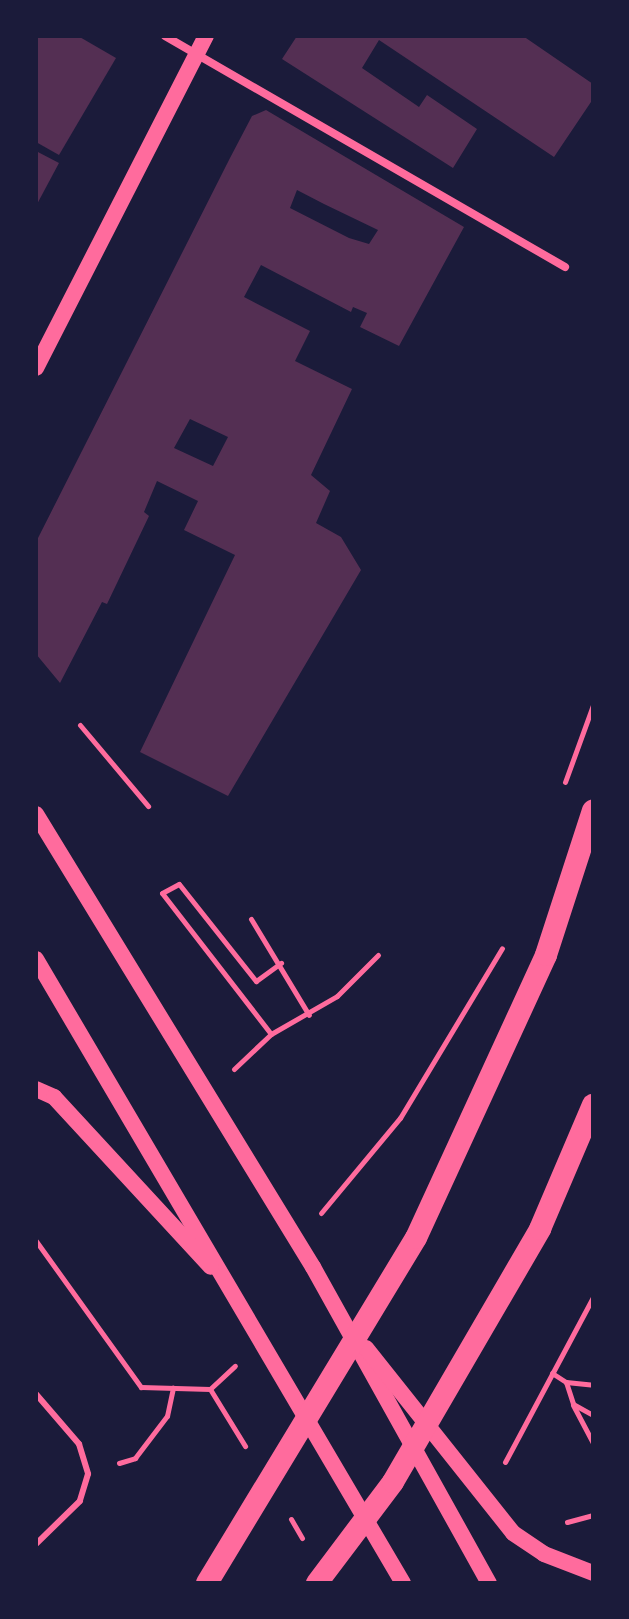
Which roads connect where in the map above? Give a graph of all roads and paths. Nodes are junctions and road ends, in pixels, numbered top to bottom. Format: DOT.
graph roads {
  1 [pos="165,36"];
  2 [pos="206,36"];
  3 [pos="196,56"];
  4 [pos="565,267"];
  5 [pos="38,363"];
  6 [pos="593,705"];
  7 [pos="80,725"];
  8 [pos="561,793"];
  9 [pos="148,806"];
  10 [pos="593,810"];
  11 [pos="36,814"];
  12 [pos="251,919"];
  13 [pos="507,939"];
  14 [pos="378,955"];
  15 [pos="36,959"];
  16 [pos="281,963"];
  17 [pos="309,1015"];
  18 [pos="271,1034"];
  19 [pos="36,1089"];
  20 [pos="207,1094"];
  21 [pos="593,1105"];
  22 [pos="36,1241"];
  23 [pos="298,1242"];
  24 [pos="231,1288"];
  25 [pos="593,1297"];
  26 [pos="334,1307"];
  27 [pos="552,1373"];
  28 [pos="566,1382"];
  29 [pos="593,1385"];
  30 [pos="173,1388"];
  31 [pos="36,1394"];
  32 [pos="573,1404"];
  33 [pos="219,1405"];
  34 [pos="593,1415"];
  35 [pos="593,1443"];
  36 [pos="88,1474"];
  37 [pos="501,1474"];
  38 [pos="36,1544"];
  39 [pos="593,1573"];
  40 [pos="207,1583"];
  41 [pos="317,1583"];
  42 [pos="403,1583"];
  43 [pos="489,1583"];
  1 -- 3 [label="street"];
  2 -- 3 [label="main road"];
  3 -- 4 [label="street"];
  3 -- 5 [label="main road"];
  6 -- 8 [label="path"];
  7 -- 9 [label="path"];
  10 -- 40 [label="highway"];
  11 -- 20 [label="main road"];
  12 -- 16 [label="path"];
  13 -- 23 [label="path"];
  14 -- 17 [label="path"];
  15 -- 24 [label="main road"];
  16 -- 17 [label="path"];
  16 -- 18 [label="path"];
  17 -- 18 [label="path"];
  18 -- 20 [label="path"];
  19 -- 24 [label="main road"];
  20 -- 23 [label="main road"];
  21 -- 41 [label="highway"];
  22 -- 30 [label="path"];
  23 -- 26 [label="main road"];
  24 -- 42 [label="main road"];
  25 -- 27 [label="path"];
  26 -- 39 [label="main road"];
  26 -- 43 [label="main road"];
  27 -- 28 [label="path"];
  27 -- 37 [label="path"];
  28 -- 29 [label="path"];
  28 -- 32 [label="path"];
  30 -- 33 [label="path"];
  30 -- 36 [label="path"];
  31 -- 36 [label="lane"];
  32 -- 34 [label="path"];
  32 -- 35 [label="path"];
  36 -- 38 [label="lane"];
}
